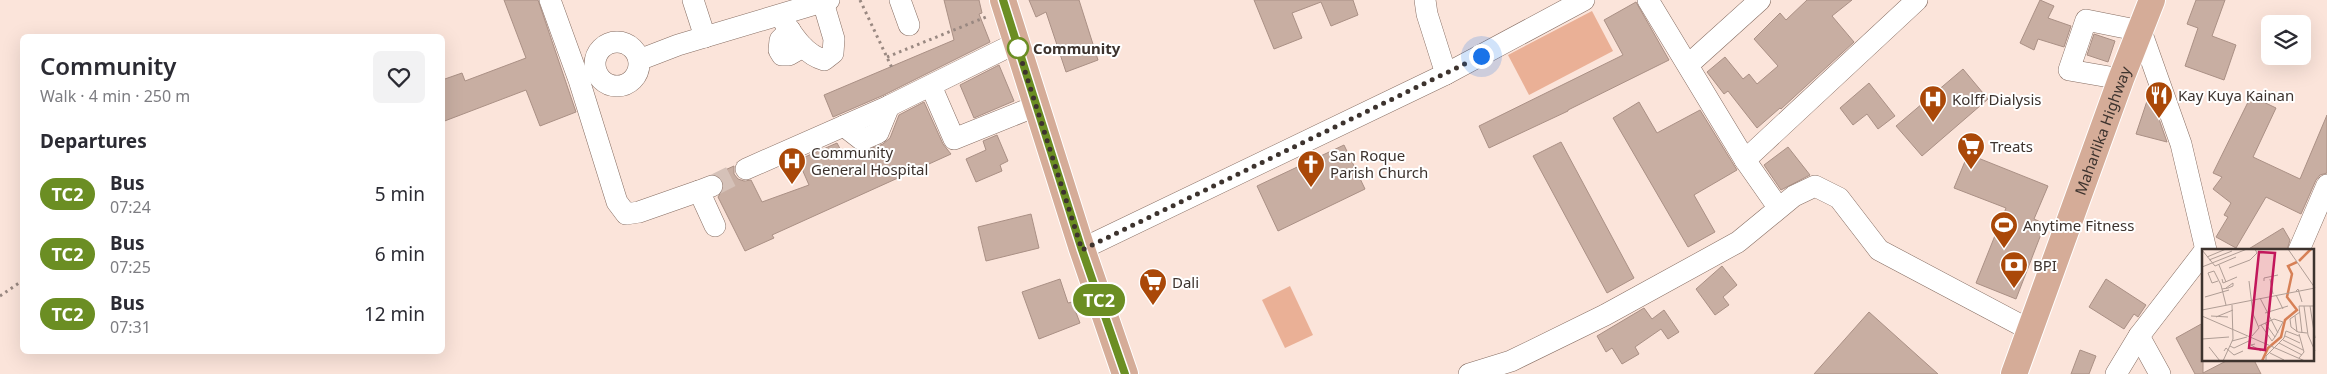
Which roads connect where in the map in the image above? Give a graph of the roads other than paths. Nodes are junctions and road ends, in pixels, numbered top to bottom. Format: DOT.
graph roads {
  1 [pos="550,0"];
  2 [pos="693,0"];
  3 [pos="900,0"];
  4 [pos="1425,0"];
  5 [pos="1584,0"];
  6 [pos="1648,0"];
  7 [pos="1760,0"];
  8 [pos="1917,0"];
  9 [pos="2152,0"];
  10 [pos="826,1"];
  11 [pos="1004,4"];
  12 [pos="785,23"];
  13 [pos="910,26"];
  14 [pos="2141,31"];
  15 [pos="705,37"];
  16 [pos="1016,43"];
  17 [pos="639,60"];
  18 [pos="1688,65"];
  19 [pos="1446,74"];
  20 [pos="588,76"];
  21 [pos="2121,79"];
  22 [pos="937,82"];
  23 [pos="1036,106"];
  24 [pos="1745,160"];
  25 [pos="746,169"];
  26 [pos="2327,185"];
  27 [pos="1773,200"];
  28 [pos="715,226"];
  29 [pos="2205,249"];
  30 [pos="2299,249"];
  31 [pos="1082,250"];
  32 [pos="2202,255"];
  33 [pos="2030,330"];
  34 [pos="2139,336"];
  35 [pos="1125,374"];
  36 [pos="1469,374"];
  37 [pos="2014,374"];
  38 [pos="2116,374"];
  39 [pos="2160,374"];
  1 -- 20 [label="street"];
  2 -- 15 [label="street"];
  3 -- 13 [label="street"];
  4 -- 19 [label="street"];
  5 -- 19 [label="street"];
  6 -- 18 [label="street"];
  7 -- 18 [label="street"];
  8 -- 24 [label="street"];
  9 -- 14 [label="main road, Maharlika Highway"];
  10 -- 12 [label="street"];
  10 -- 12 [label="street"];
  11 -- 16 [label="main road"];
  12 -- 15 [label="street"];
  14 -- 21 [label="main road, Maharlika Highway"];
  14 -- 21 [label="street"];
  14 -- 29 [label="street"];
  15 -- 17 [label="street"];
  16 -- 22 [label="street"];
  16 -- 23 [label="main road"];
  17 -- 20 [label="street"];
  17 -- 20 [label="street"];
  18 -- 24 [label="street"];
  19 -- 31 [label="street"];
  20 -- 28 [label="street"];
  21 -- 33 [label="main road, Maharlika Highway"];
  22 -- 23 [label="street"];
  22 -- 25 [label="street"];
  23 -- 31 [label="main road"];
  24 -- 27 [label="street"];
  26 -- 30 [label="street"];
  31 -- 35 [label="main road"];
  32 -- 34 [label="street"];
  33 -- 36 [label="street"];
  33 -- 37 [label="main road, Maharlika Highway"];
  34 -- 38 [label="street"];
  34 -- 39 [label="street"];
}
